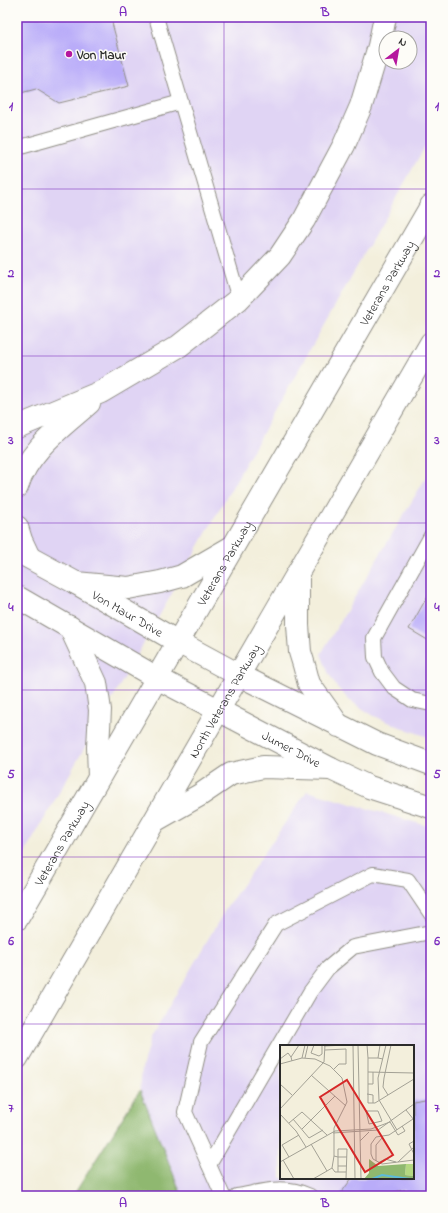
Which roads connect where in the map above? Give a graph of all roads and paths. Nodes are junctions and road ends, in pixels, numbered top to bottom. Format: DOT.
graph roads {
  1 [pos="156,17"];
  2 [pos="385,17"];
  3 [pos="181,102"];
  4 [pos="17,148"];
  5 [pos="431,206"];
  6 [pos="239,299"];
  7 [pos="431,343"];
  8 [pos="101,392"];
  9 [pos="17,426"];
  10 [pos="17,487"];
  11 [pos="17,527"];
  12 [pos="431,536"];
  13 [pos="233,546"];
  14 [pos="23,554"];
  15 [pos="298,572"];
  16 [pos="76,583"];
  17 [pos="17,597"];
  18 [pos="70,627"];
  19 [pos="178,642"];
  20 [pos="239,675"];
  21 [pos="157,678"];
  22 [pos="431,704"];
  23 [pos="218,711"];
  24 [pos="339,726"];
  25 [pos="431,764"];
  26 [pos="331,769"];
  27 [pos="99,777"];
  28 [pos="431,806"];
  29 [pos="156,820"];
  30 [pos="431,914"];
  31 [pos="17,919"];
  32 [pos="431,932"];
  33 [pos="17,1058"];
  34 [pos="209,1166"];
  35 [pos="223,1196"];
  36 [pos="237,1196"];
  37 [pos="310,1196"];
  1 -- 3 [label="lane"];
  2 -- 6 [label="main road"];
  3 -- 4 [label="lane"];
  3 -- 6 [label="lane"];
  5 -- 13 [label="main road, Veterans Parkway"];
  6 -- 8 [label="main road"];
  7 -- 15 [label="main road, North Veterans Parkway"];
  8 -- 9 [label="main road"];
  8 -- 10 [label="main road"];
  11 -- 14 [label="main road"];
  12 -- 22 [label="lane"];
  13 -- 16 [label="main road"];
  13 -- 19 [label="main road, Veterans Parkway"];
  14 -- 16 [label="main road, Von Maur Drive"];
  15 -- 20 [label="main road, North Veterans Parkway"];
  15 -- 24 [label="main road"];
  16 -- 19 [label="main road, Von Maur Drive"];
  17 -- 18 [label="main road"];
  18 -- 21 [label="main road"];
  18 -- 27 [label="main road"];
  19 -- 20 [label="main road, Von Maur Drive"];
  19 -- 21 [label="main road, Veterans Parkway"];
  20 -- 23 [label="main road, North Veterans Parkway"];
  20 -- 24 [label="main road"];
  21 -- 23 [label="main road, Jumer Drive"];
  21 -- 27 [label="main road, Veterans Parkway"];
  23 -- 26 [label="main road, Jumer Drive"];
  23 -- 29 [label="main road, North Veterans Parkway"];
  24 -- 25 [label="main road"];
  26 -- 28 [label="main road, Jumer Drive"];
  26 -- 29 [label="main road"];
  27 -- 31 [label="main road, Veterans Parkway"];
  29 -- 33 [label="main road, North Veterans Parkway"];
  30 -- 34 [label="lane"];
  32 -- 34 [label="lane"];
  34 -- 35 [label="lane"];
  36 -- 37 [label="lane"];
}
